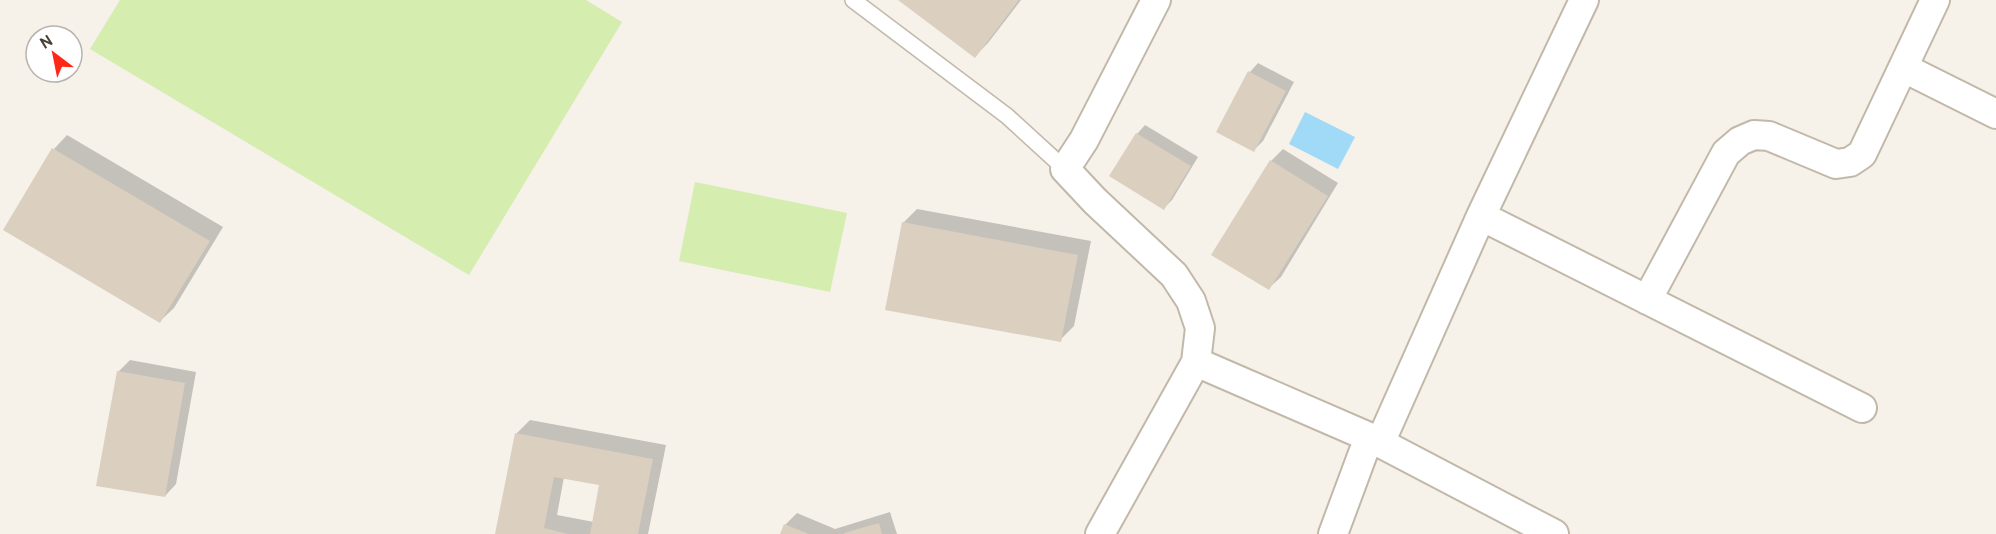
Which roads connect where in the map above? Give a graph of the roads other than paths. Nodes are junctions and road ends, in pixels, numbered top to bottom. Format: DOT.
graph roads {
  1 [pos="853,0"];
  2 [pos="1156,0"];
  3 [pos="1584,0"];
  4 [pos="1935,0"];
  5 [pos="1904,68"];
  6 [pos="1996,114"];
  7 [pos="1065,169"];
  8 [pos="1481,216"];
  9 [pos="1647,300"];
  10 [pos="1196,362"];
  11 [pos="1862,408"];
  12 [pos="1374,440"];
  13 [pos="1100,534"];
  14 [pos="1333,534"];
  15 [pos="1554,534"];
  1 -- 7 [label="lane"];
  2 -- 7 [label="street"];
  3 -- 8 [label="street"];
  4 -- 5 [label="street"];
  5 -- 6 [label="street"];
  5 -- 9 [label="street"];
  7 -- 10 [label="street"];
  8 -- 9 [label="street"];
  8 -- 12 [label="street"];
  9 -- 11 [label="street"];
  10 -- 12 [label="street"];
  10 -- 13 [label="street"];
  12 -- 14 [label="street"];
  12 -- 15 [label="street"];
}
